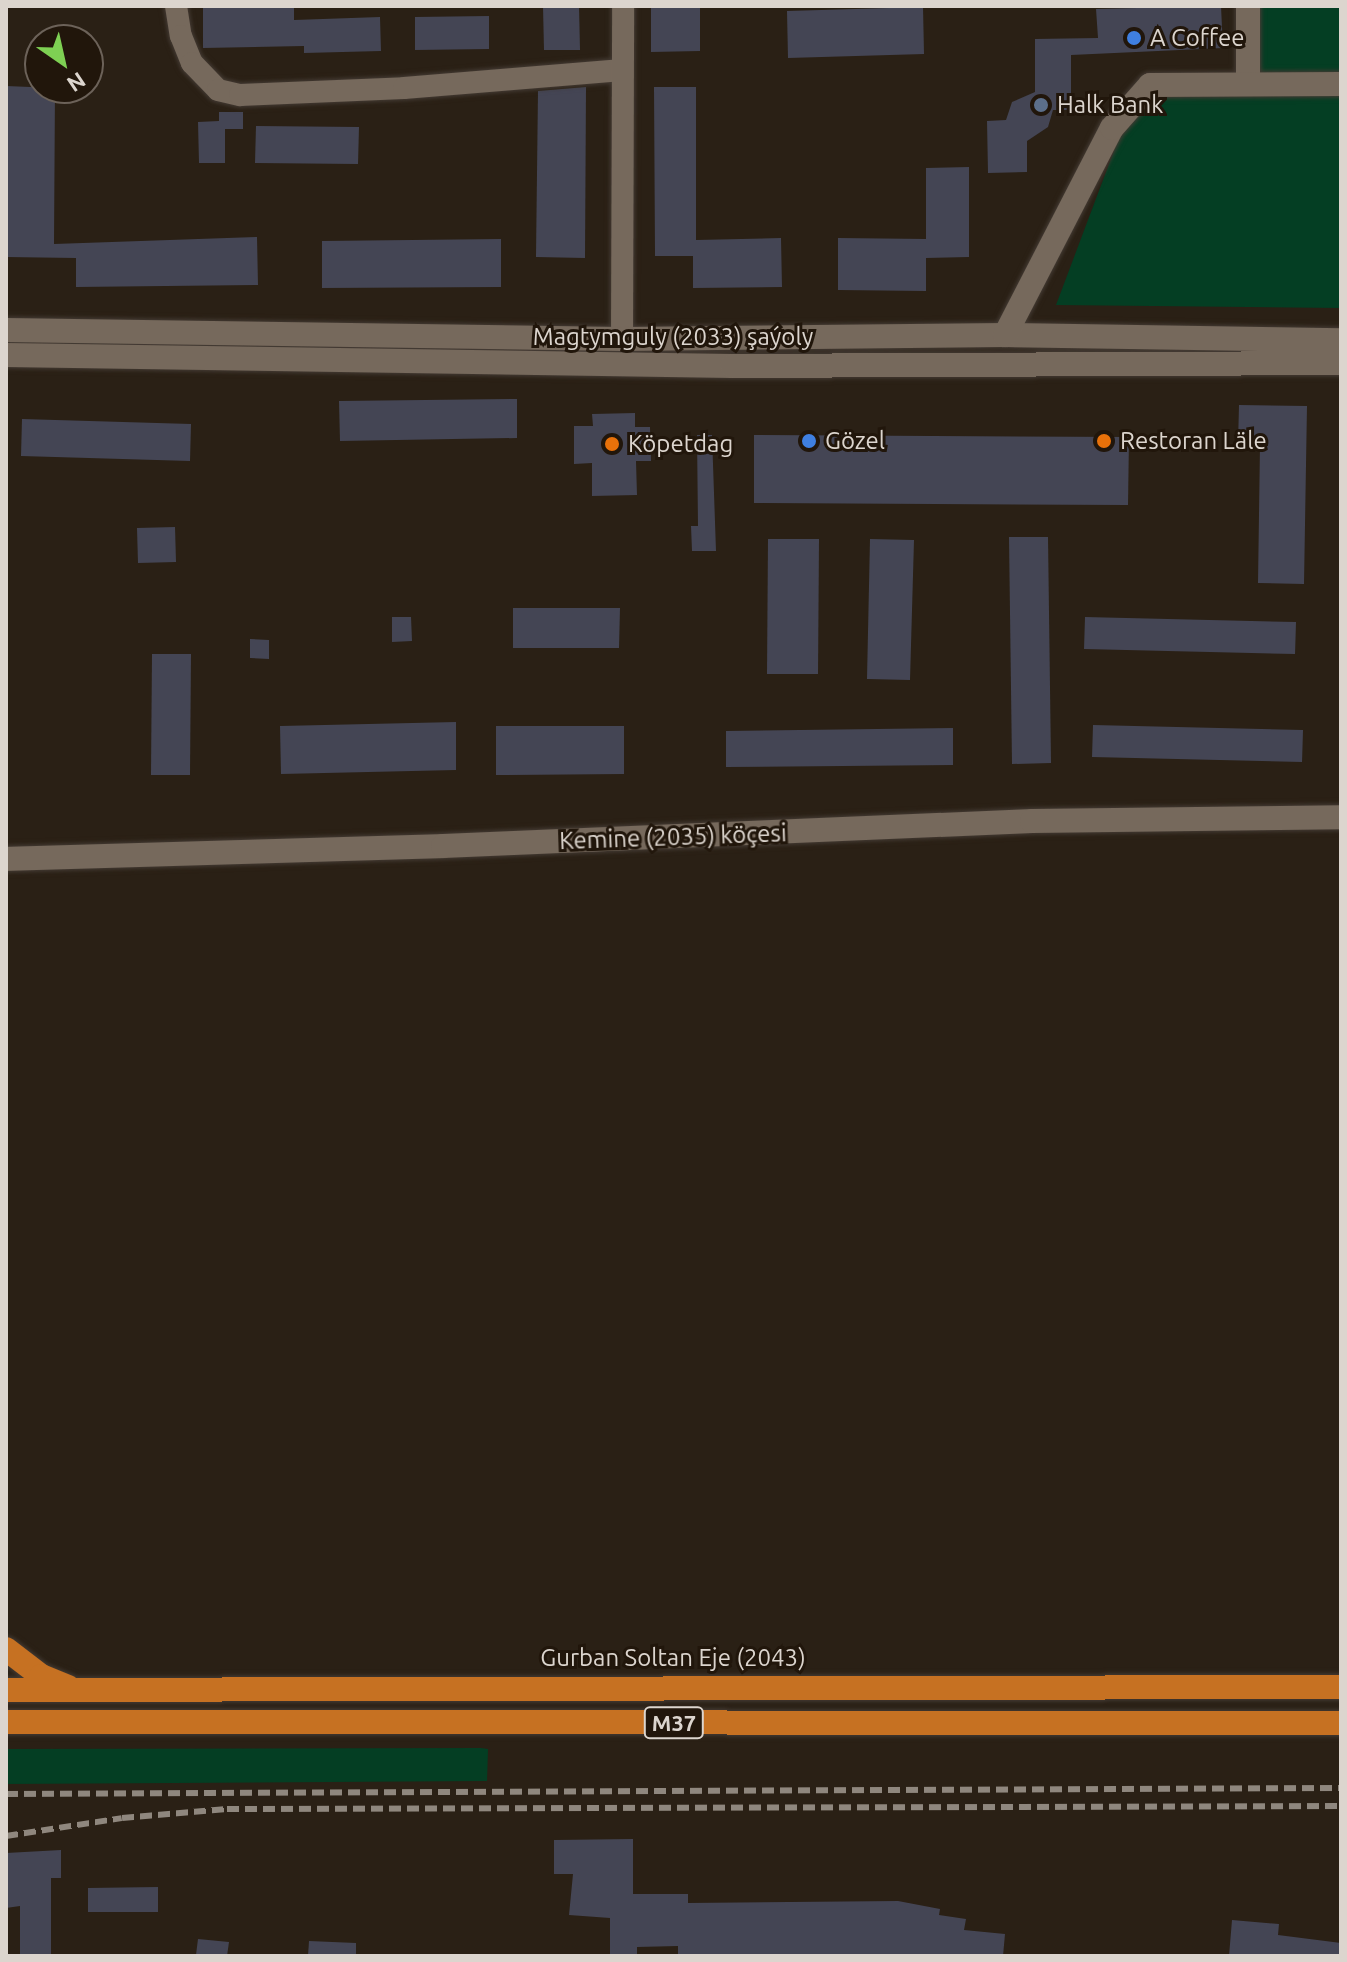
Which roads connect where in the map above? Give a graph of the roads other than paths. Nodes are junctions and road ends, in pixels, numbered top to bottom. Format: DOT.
graph roads {
  1 [pos="176,6"];
  2 [pos="623,6"];
  3 [pos="1248,6"];
  4 [pos="622,70"];
  5 [pos="1248,83"];
  6 [pos="1341,84"];
  7 [pos="6,330"];
  8 [pos="1005,335"];
  9 [pos="622,339"];
  10 [pos="1341,340"];
  11 [pos="6,355"];
  12 [pos="1341,363"];
  13 [pos="1341,817"];
  14 [pos="6,859"];
  15 [pos="6,1649"];
  16 [pos="1341,1687"];
  17 [pos="6,1690"];
  18 [pos="82,1691"];
  19 [pos="6,1722"];
  20 [pos="1341,1723"];
  1 -- 4 [label="street"];
  2 -- 4 [label="street"];
  3 -- 5 [label="main road"];
  4 -- 9 [label="street"];
  5 -- 6 [label="main road"];
  5 -- 8 [label="main road"];
  7 -- 9 [label="main road, Magtymguly (2033) şaýoly"];
  8 -- 9 [label="main road, Magtymguly (2033) şaýoly"];
  8 -- 10 [label="main road, Magtymguly (2033) şaýoly"];
  11 -- 12 [label="main road, Magtymguly (2033) şaýoly"];
  13 -- 14 [label="main road, Kemine (2035) köçesi"];
  15 -- 18 [label="highway"];
  16 -- 18 [label="highway, Gurban Soltan Eje (2043) / M37"];
  17 -- 18 [label="highway, Gurban Soltan Eje (2043) / M37"];
  19 -- 20 [label="highway, M37"];
}
